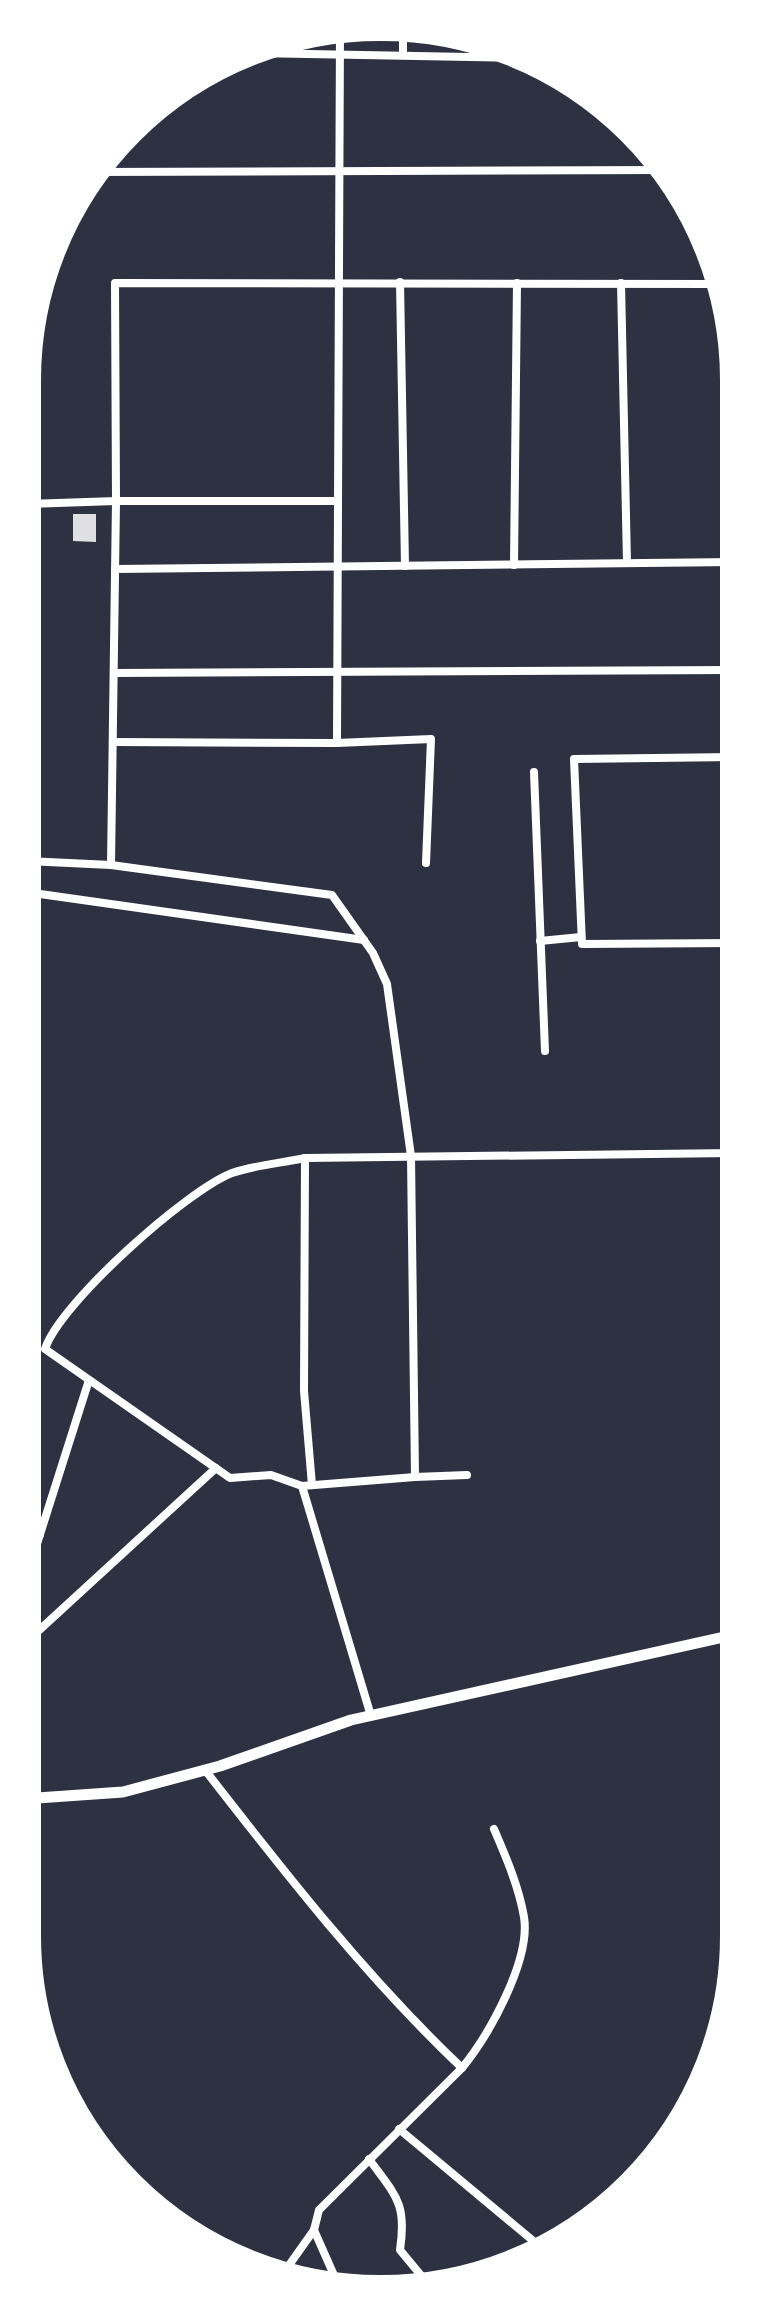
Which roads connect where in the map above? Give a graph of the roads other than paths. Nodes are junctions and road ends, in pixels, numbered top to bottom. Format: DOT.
graph roads {
  1 [pos="403,37"];
  2 [pos="340,39"];
  3 [pos="273,53"];
  4 [pos="339,54"];
  5 [pos="491,54"];
  6 [pos="403,55"];
  7 [pos="339,170"];
  8 [pos="653,170"];
  9 [pos="106,172"];
  10 [pos="338,282"];
  11 [pos="400,282"];
  12 [pos="517,283"];
  13 [pos="621,283"];
  14 [pos="711,284"];
  15 [pos="116,501"];
  16 [pos="336,501"];
  17 [pos="36,504"];
  18 [pos="725,562"];
  19 [pos="627,563"];
  20 [pos="514,565"];
  21 [pos="405,566"];
  22 [pos="336,567"];
  23 [pos="115,569"];
  24 [pos="725,670"];
  25 [pos="114,673"];
  26 [pos="337,675"];
  27 [pos="113,742"];
  28 [pos="337,743"];
  29 [pos="725,757"];
  30 [pos="534,772"];
  31 [pos="36,861"];
  32 [pos="426,863"];
  33 [pos="111,865"];
  34 [pos="36,893"];
  35 [pos="581,937"];
  36 [pos="364,940"];
  37 [pos="540,941"];
  38 [pos="725,943"];
  39 [pos="545,1051"];
  40 [pos="725,1153"];
  41 [pos="411,1156"];
  42 [pos="305,1158"];
  43 [pos="89,1380"];
  44 [pos="216,1468"];
  45 [pos="467,1475"];
  46 [pos="415,1477"];
  47 [pos="307,1485"];
  48 [pos="36,1534"];
  49 [pos="40,1535"];
  50 [pos="36,1547"];
  51 [pos="36,1633"];
  52 [pos="725,1637"];
  53 [pos="371,1716"];
  54 [pos="205,1770"];
  55 [pos="36,1798"];
  56 [pos="494,1829"];
  57 [pos="462,2068"];
  58 [pos="399,2129"];
  59 [pos="369,2159"];
  60 [pos="314,2230"];
  61 [pos="536,2243"];
  62 [pos="288,2267"];
  63 [pos="335,2277"];
  64 [pos="423,2277"];
  1 -- 6 [label="street"];
  2 -- 4 [label="street"];
  3 -- 4 [label="street"];
  4 -- 6 [label="street"];
  4 -- 7 [label="street"];
  5 -- 6 [label="street"];
  7 -- 8 [label="street"];
  7 -- 9 [label="street"];
  7 -- 10 [label="street"];
  10 -- 11 [label="street"];
  10 -- 15 [label="street"];
  10 -- 16 [label="street"];
  11 -- 12 [label="street"];
  11 -- 21 [label="street"];
  12 -- 13 [label="street"];
  12 -- 20 [label="street"];
  13 -- 14 [label="street"];
  13 -- 19 [label="street"];
  15 -- 16 [label="street"];
  15 -- 17 [label="street"];
  15 -- 23 [label="street"];
  16 -- 22 [label="street"];
  18 -- 19 [label="street"];
  19 -- 20 [label="street"];
  20 -- 21 [label="street"];
  21 -- 22 [label="street"];
  22 -- 23 [label="street"];
  22 -- 26 [label="street"];
  23 -- 25 [label="street"];
  24 -- 26 [label="street"];
  25 -- 26 [label="street"];
  25 -- 27 [label="street"];
  26 -- 28 [label="street"];
  27 -- 28 [label="street"];
  27 -- 33 [label="street"];
  28 -- 32 [label="street"];
  29 -- 35 [label="street"];
  30 -- 37 [label="street"];
  31 -- 33 [label="street"];
  33 -- 36 [label="street"];
  34 -- 36 [label="street"];
  35 -- 37 [label="street"];
  35 -- 38 [label="street"];
  36 -- 41 [label="street"];
  37 -- 39 [label="street"];
  40 -- 41 [label="street"];
  41 -- 42 [label="street"];
  41 -- 46 [label="street"];
  42 -- 43 [label="street"];
  42 -- 47 [label="street"];
  43 -- 44 [label="street"];
  43 -- 49 [label="street"];
  44 -- 47 [label="street"];
  44 -- 51 [label="street"];
  45 -- 46 [label="street"];
  46 -- 47 [label="street"];
  47 -- 53 [label="street"];
  48 -- 49 [label="street"];
  49 -- 50 [label="street"];
  52 -- 53 [label="street"];
  53 -- 54 [label="street"];
  54 -- 55 [label="street"];
  54 -- 57 [label="street"];
  56 -- 57 [label="street"];
  57 -- 58 [label="street"];
  58 -- 59 [label="street"];
  58 -- 61 [label="street"];
  59 -- 60 [label="street"];
  59 -- 64 [label="street"];
  60 -- 62 [label="street"];
  60 -- 63 [label="street"];
}
